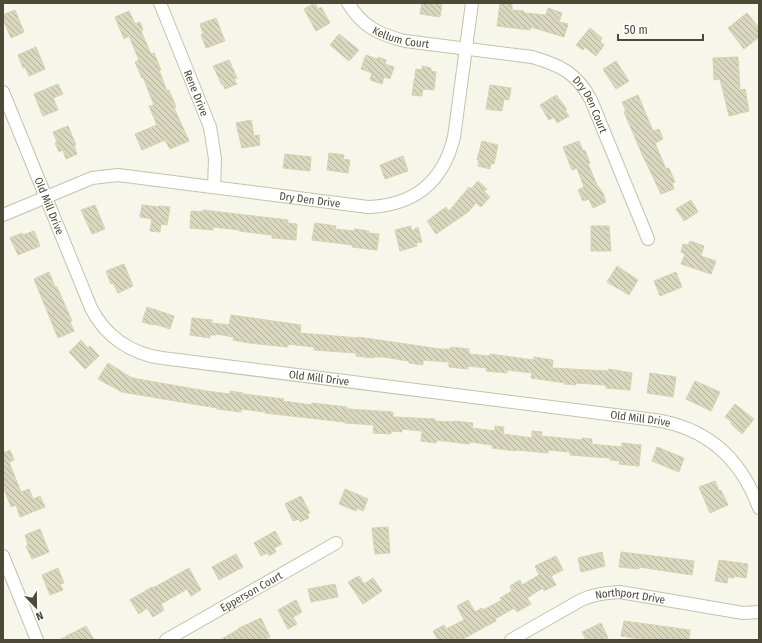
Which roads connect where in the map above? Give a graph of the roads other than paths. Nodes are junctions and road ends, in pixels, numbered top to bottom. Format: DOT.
graph roads {
  1 [pos="160,3"];
  2 [pos="348,3"];
  3 [pos="472,3"];
  4 [pos="466,49"];
  5 [pos="3,92"];
  6 [pos="214,187"];
  7 [pos="46,198"];
  8 [pos="3,215"];
  9 [pos="648,239"];
  10 [pos="759,508"];
  11 [pos="336,543"];
  12 [pos="3,556"];
  13 [pos="759,612"];
  14 [pos="37,640"];
  15 [pos="166,640"];
  16 [pos="511,640"];
  1 -- 6 [label="street, Rene Drive"];
  2 -- 4 [label="street, Kellum Court"];
  3 -- 4 [label="street, Dry Den Drive"];
  4 -- 6 [label="street, Dry Den Drive"];
  4 -- 9 [label="street, Dry Den Court"];
  5 -- 7 [label="street, Old Mill Drive"];
  6 -- 7 [label="street, Dry Den Drive"];
  7 -- 8 [label="street, Dry Den Drive"];
  7 -- 10 [label="street, Old Mill Drive"];
  11 -- 15 [label="street, Epperson Court"];
  12 -- 14 [label="street"];
  13 -- 16 [label="street, Northport Drive"];
}
